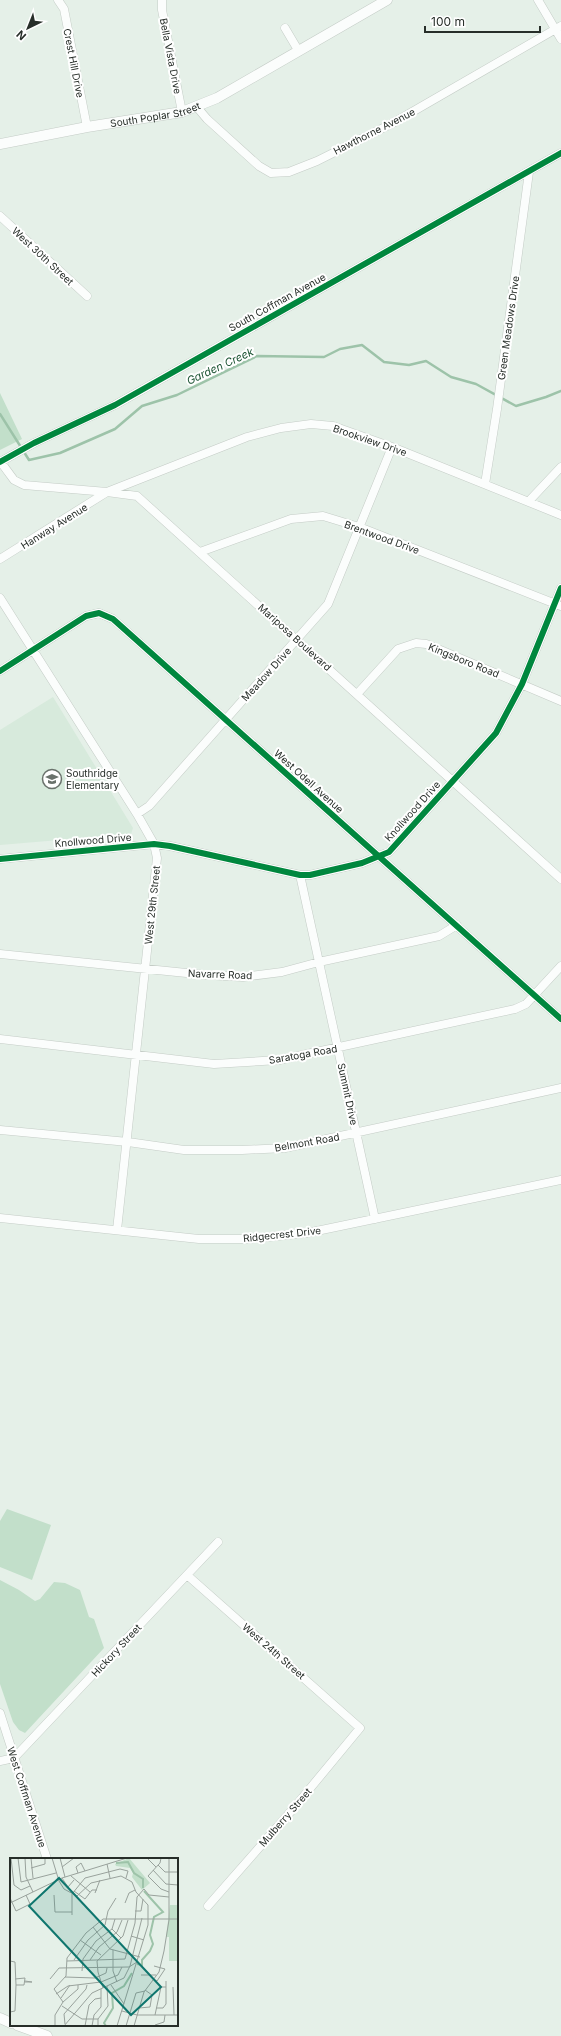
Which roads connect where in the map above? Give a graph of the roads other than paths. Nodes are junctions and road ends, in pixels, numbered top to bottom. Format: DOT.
graph roads {
  1 [pos="58,0"];
  2 [pos="162,0"];
  3 [pos="387,0"];
  4 [pos="538,0"];
  5 [pos="285,28"];
  6 [pos="558,28"];
  7 [pos="561,39"];
  8 [pos="298,50"];
  9 [pos="196,106"];
  10 [pos="182,112"];
  11 [pos="87,127"];
  12 [pos="0,142"];
  13 [pos="561,153"];
  14 [pos="529,172"];
  15 [pos="0,216"];
  16 [pos="87,296"];
  17 [pos="392,447"];
  18 [pos="0,461"];
  19 [pos="561,467"];
  20 [pos="485,484"];
  21 [pos="107,492"];
  22 [pos="530,501"];
  23 [pos="561,515"];
  24 [pos="360,526"];
  25 [pos="200,552"];
  26 [pos="0,560"];
  27 [pos="561,588"];
  28 [pos="0,598"];
  29 [pos="558,604"];
  30 [pos="297,640"];
  31 [pos="33,650"];
  32 [pos="0,671"];
  33 [pos="522,684"];
  34 [pos="358,693"];
  35 [pos="561,701"];
  36 [pos="226,719"];
  37 [pos="453,780"];
  38 [pos="137,814"];
  39 [pos="154,844"];
  40 [pos="379,856"];
  41 [pos="0,858"];
  42 [pos="300,875"];
  43 [pos="561,879"];
  44 [pos="457,925"];
  45 [pos="0,954"];
  46 [pos="319,962"];
  47 [pos="561,966"];
  48 [pos="146,969"];
  49 [pos="535,995"];
  50 [pos="561,1019"];
  51 [pos="0,1039"];
  52 [pos="338,1048"];
  53 [pos="135,1055"];
  54 [pos="561,1088"];
  55 [pos="0,1130"];
  56 [pos="356,1133"];
  57 [pos="128,1142"];
  58 [pos="561,1180"];
  59 [pos="0,1218"];
  60 [pos="375,1219"];
  61 [pos="117,1230"];
  62 [pos="218,1542"];
  63 [pos="187,1575"];
  64 [pos="0,1713"];
  65 [pos="360,1728"];
  66 [pos="14,1758"];
  67 [pos="0,1761"];
  68 [pos="47,1858"];
  69 [pos="208,1906"];
  70 [pos="0,2018"];
  71 [pos="10,2023"];
  72 [pos="20,2026"];
  73 [pos="30,2030"];
  74 [pos="48,2036"];
  1 -- 11 [label="street, Crest Hill Drive"];
  2 -- 10 [label="street, Bella Vista Drive"];
  3 -- 8 [label="main road, South Poplar Street"];
  4 -- 6 [label="street"];
  5 -- 8 [label="street"];
  6 -- 7 [label="street"];
  6 -- 9 [label="street, Hawthorne Avenue"];
  8 -- 9 [label="main road, South Poplar Street"];
  9 -- 10 [label="main road, South Poplar Street"];
  10 -- 11 [label="main road, South Poplar Street"];
  11 -- 12 [label="main road, South Poplar Street"];
  13 -- 14 [label="street, South Coffman Avenue"];
  14 -- 18 [label="street, South Coffman Avenue"];
  14 -- 20 [label="street, Green Meadows Drive"];
  15 -- 16 [label="street, West 30th Street"];
  17 -- 20 [label="street, Brookview Drive"];
  17 -- 21 [label="street, Brookview Drive"];
  17 -- 24 [label="street, Meadow Drive"];
  18 -- 21 [label="street, Mariposa Boulevard"];
  19 -- 22 [label="street"];
  20 -- 22 [label="street, Brookview Drive"];
  21 -- 25 [label="street, Mariposa Boulevard"];
  21 -- 26 [label="street, Hanway Avenue"];
  22 -- 23 [label="street, Brookview Drive"];
  24 -- 25 [label="street, Brentwood Drive"];
  24 -- 29 [label="street, Brentwood Drive"];
  24 -- 30 [label="street, Meadow Drive"];
  25 -- 30 [label="street, Mariposa Boulevard"];
  27 -- 29 [label="street, Knollwood Drive"];
  28 -- 31 [label="street, West 29th Street"];
  29 -- 33 [label="street, Knollwood Drive"];
  30 -- 34 [label="street, Mariposa Boulevard"];
  30 -- 36 [label="street, Meadow Drive"];
  31 -- 32 [label="street, West Odell Avenue"];
  31 -- 36 [label="street, West Odell Avenue"];
  31 -- 38 [label="street, West 29th Street"];
  33 -- 34 [label="street, Kingsboro Road"];
  33 -- 35 [label="street, Kingsboro Road"];
  33 -- 37 [label="street, Knollwood Drive"];
  34 -- 37 [label="street, Mariposa Boulevard"];
  36 -- 38 [label="street, Meadow Drive"];
  36 -- 40 [label="street, West Odell Avenue"];
  37 -- 40 [label="street, Knollwood Drive"];
  37 -- 43 [label="street, Mariposa Boulevard"];
  38 -- 39 [label="street, West 29th Street"];
  39 -- 41 [label="street, Knollwood Drive"];
  39 -- 42 [label="street, Knollwood Drive"];
  39 -- 48 [label="street, West 29th Street"];
  40 -- 42 [label="street, Knollwood Drive"];
  40 -- 44 [label="street, West Odell Avenue"];
  42 -- 46 [label="street, Summit Drive"];
  44 -- 46 [label="street, Navarre Road"];
  44 -- 49 [label="street, West Odell Avenue"];
  45 -- 48 [label="street, Navarre Road"];
  46 -- 48 [label="street, Navarre Road"];
  46 -- 52 [label="street, Summit Drive"];
  47 -- 49 [label="street, Saratoga Road"];
  48 -- 53 [label="street, West 29th Street"];
  49 -- 50 [label="street, West Odell Avenue"];
  49 -- 52 [label="street, Saratoga Road"];
  51 -- 53 [label="street, Saratoga Road"];
  52 -- 53 [label="street, Saratoga Road"];
  52 -- 56 [label="street, Summit Drive"];
  53 -- 57 [label="street, West 29th Street"];
  54 -- 56 [label="street, Belmont Road"];
  55 -- 57 [label="street, Belmont Road"];
  56 -- 57 [label="street, Belmont Road"];
  56 -- 60 [label="street, Summit Drive"];
  57 -- 61 [label="street, West 29th Street"];
  58 -- 60 [label="street, Ridgecrest Drive"];
  59 -- 61 [label="street, Ridgecrest Drive"];
  60 -- 61 [label="street, Ridgecrest Drive"];
  62 -- 63 [label="street, Hickory Street"];
  63 -- 65 [label="street, West 24th Street"];
  63 -- 66 [label="street, Hickory Street"];
  64 -- 66 [label="street, West Coffman Avenue"];
  65 -- 69 [label="street, Mulberry Street"];
  66 -- 67 [label="street"];
  66 -- 68 [label="street, West Coffman Avenue"];
  70 -- 71 [label="main road"];
  72 -- 73 [label="main road"];
  73 -- 74 [label="main road"];
}
